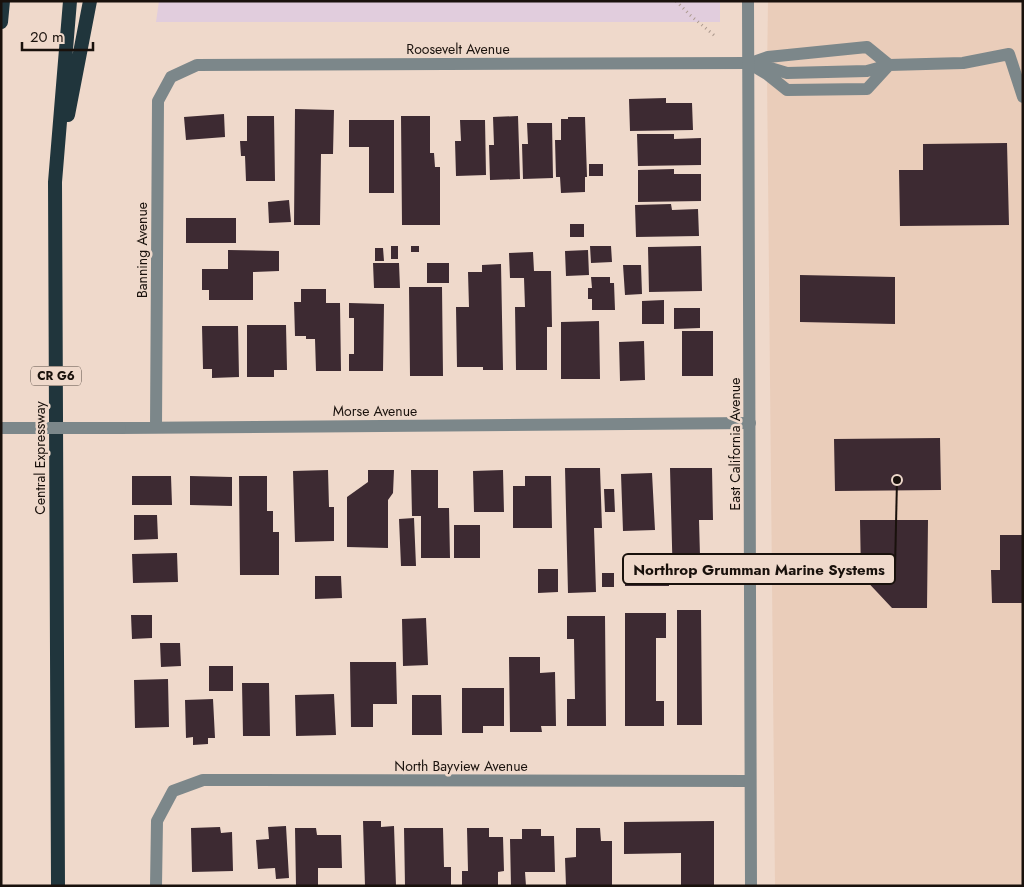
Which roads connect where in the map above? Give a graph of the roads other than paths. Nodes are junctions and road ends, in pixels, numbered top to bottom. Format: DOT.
graph roads {
  1 [pos="3,1"];
  2 [pos="70,1"];
  3 [pos="90,1"];
  4 [pos="748,1"];
  5 [pos="1,22"];
  6 [pos="748,64"];
  7 [pos="889,65"];
  8 [pos="171,77"];
  9 [pos="1023,97"];
  10 [pos="55,182"];
  11 [pos="750,423"];
  12 [pos="156,427"];
  13 [pos="1,428"];
  14 [pos="750,781"];
  15 [pos="58,886"];
  16 [pos="156,886"];
  17 [pos="751,886"];
  1 -- 5 [label="highway"];
  2 -- 10 [label="highway, Central Expressway / CR G6"];
  3 -- 10 [label="highway"];
  4 -- 6 [label="street, East California Avenue"];
  6 -- 7 [label="street"];
  6 -- 7 [label="street"];
  6 -- 7 [label="street"];
  6 -- 8 [label="street, Roosevelt Avenue"];
  6 -- 11 [label="street, East California Avenue"];
  7 -- 9 [label="street"];
  8 -- 12 [label="street, Banning Avenue"];
  10 -- 15 [label="highway, Central Expressway / CR G6"];
  11 -- 12 [label="street, Morse Avenue"];
  11 -- 14 [label="street, East California Avenue"];
  12 -- 13 [label="street, Morse Avenue, bridge"];
  14 -- 16 [label="street, North Bayview Avenue"];
  14 -- 17 [label="street, East California Avenue"];
}
